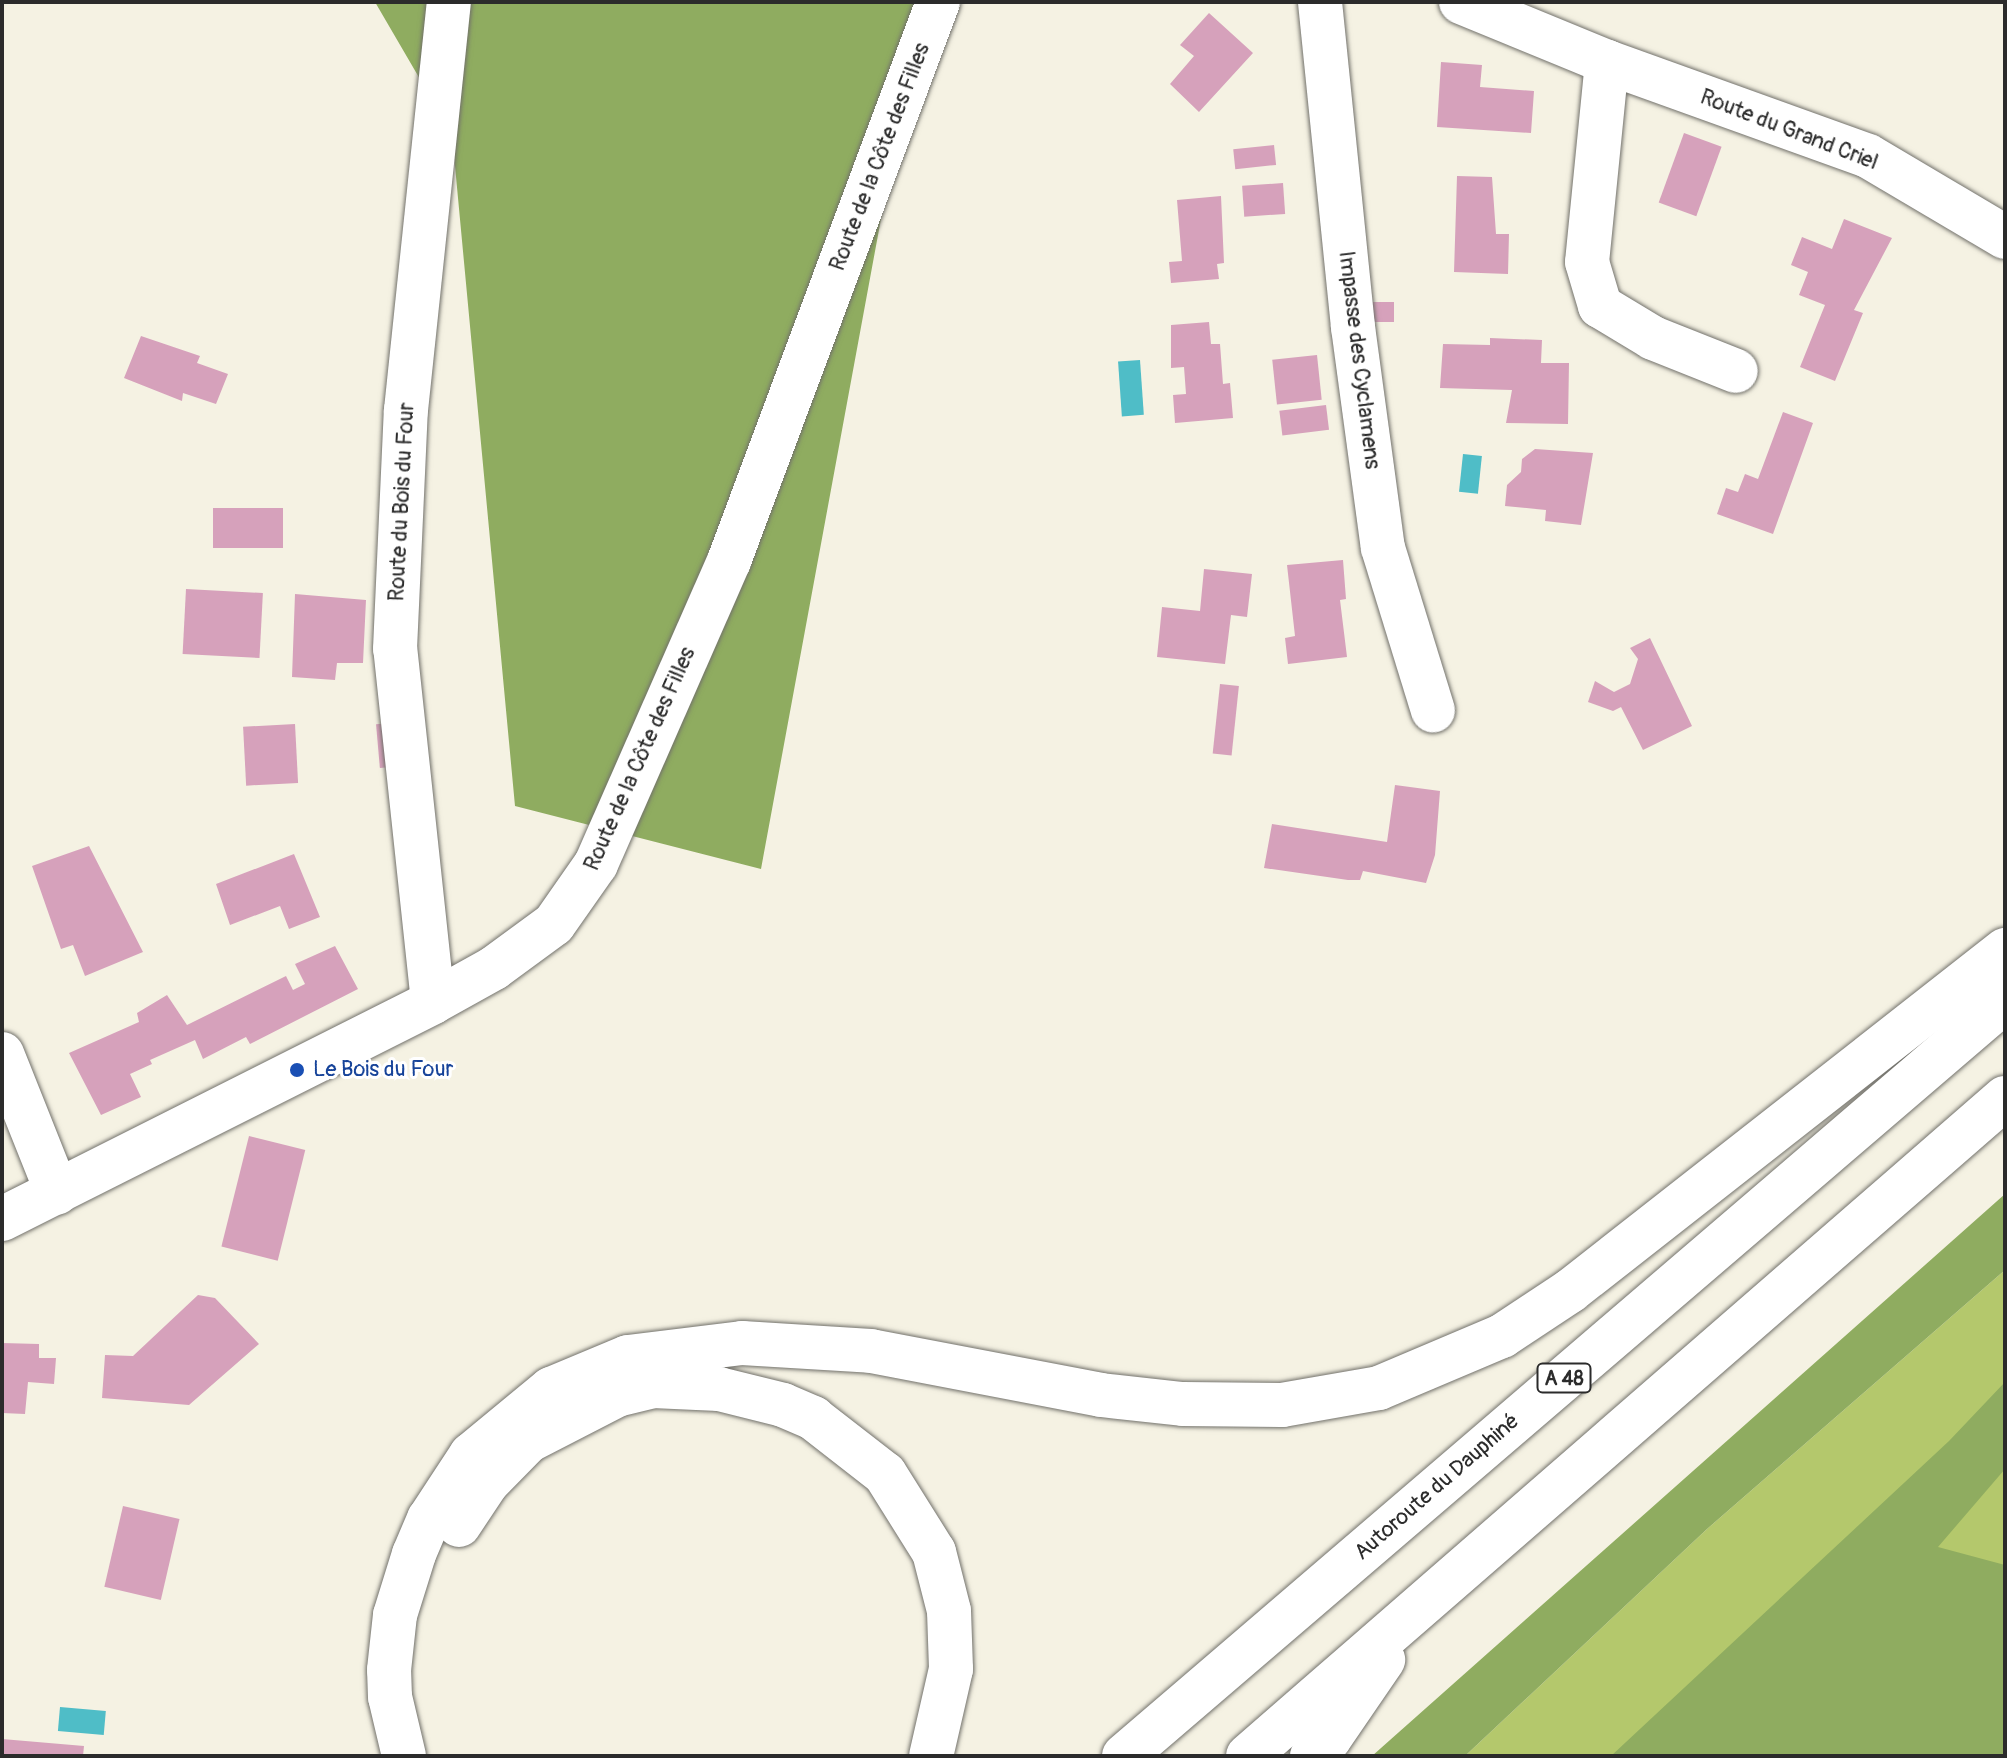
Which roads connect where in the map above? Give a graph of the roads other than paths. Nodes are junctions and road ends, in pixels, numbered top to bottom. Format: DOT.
graph roads {
  1 [pos="449,2"];
  2 [pos="938,2"];
  3 [pos="1320,2"];
  4 [pos="1461,2"];
  5 [pos="1607,62"];
  6 [pos="2005,237"];
  7 [pos="1736,371"];
  8 [pos="1433,711"];
  9 [pos="2005,950"];
  10 [pos="2005,1001"];
  11 [pos="433,1002"];
  12 [pos="2,1054"];
  13 [pos="2005,1098"];
  14 [pos="57,1192"];
  15 [pos="2,1219"];
  16 [pos="1413,1615"];
  17 [pos="406,1756"];
  18 [pos="931,1756"];
  19 [pos="1124,1756"];
  20 [pos="1248,1756"];
  21 [pos="1312,1756"];
  1 -- 11 [label="main road, Route du Bois du Four"];
  2 -- 11 [label="main road, Route de la Côte des Filles"];
  3 -- 8 [label="main road, Impasse des Cyclamens"];
  4 -- 5 [label="main road, Route du Grand Criel"];
  5 -- 6 [label="main road, Route du Grand Criel"];
  5 -- 7 [label="main road"];
  9 -- 17 [label="main road"];
  10 -- 19 [label="main road, Autoroute du Dauphiné / A 48"];
  11 -- 14 [label="main road, Route de la Côte des Filles"];
  12 -- 14 [label="main road"];
  13 -- 16 [label="main road"];
  14 -- 15 [label="main road, Route de la Côte des Filles"];
  16 -- 20 [label="main road"];
  16 -- 21 [label="main road"];
  17 -- 18 [label="main road"];
}
